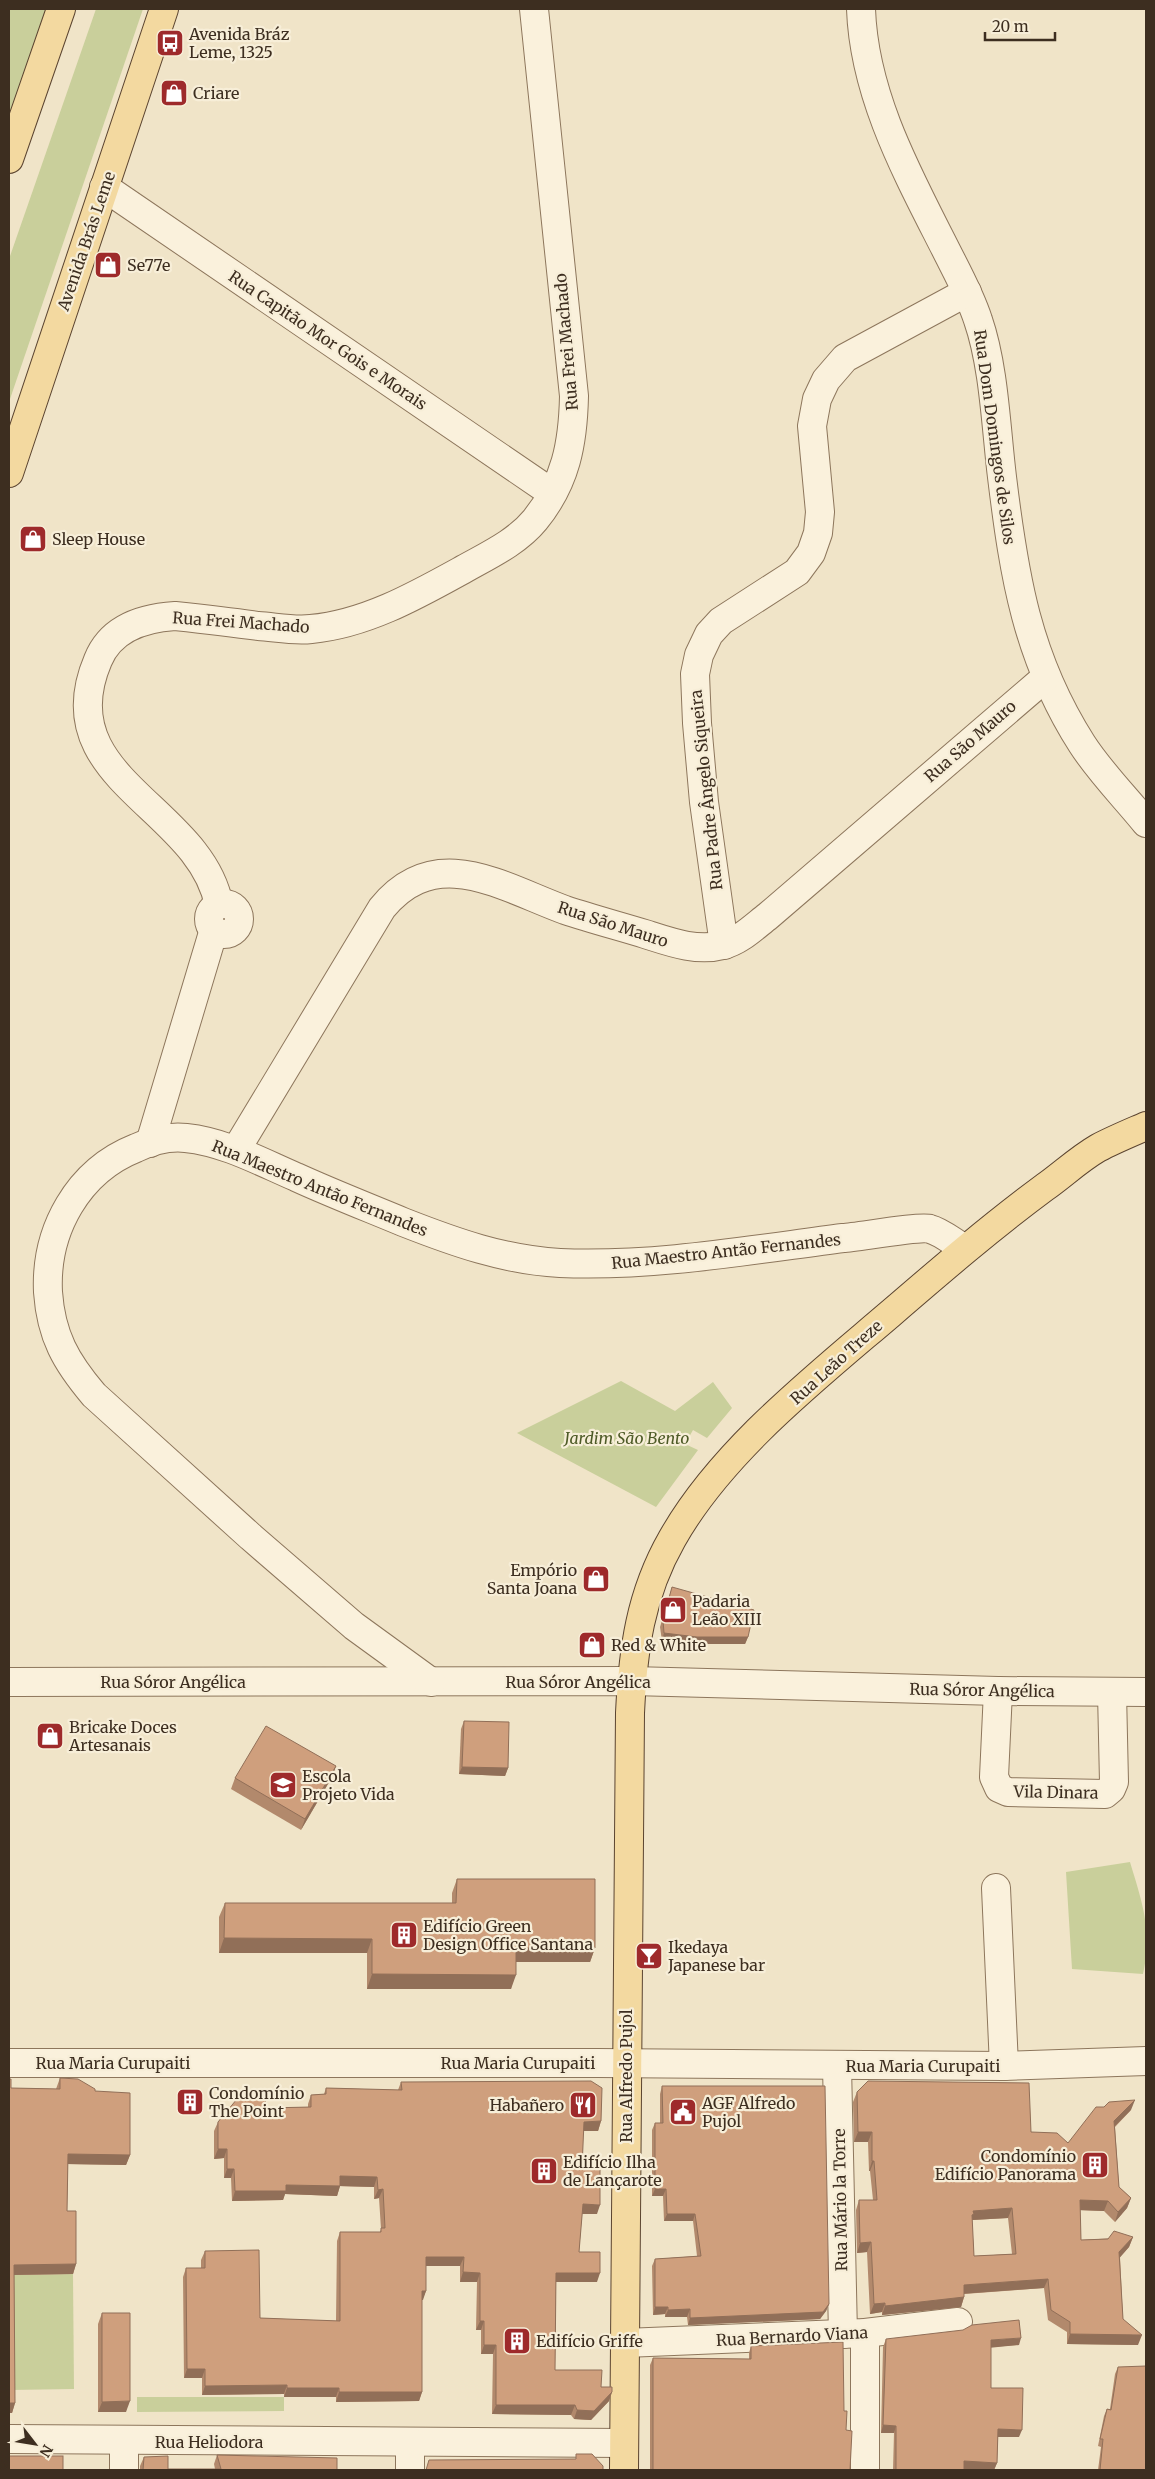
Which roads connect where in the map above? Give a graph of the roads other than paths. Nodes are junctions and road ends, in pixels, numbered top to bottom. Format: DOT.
graph roads {
  1 [pos="61,9"];
  2 [pos="164,9"];
  3 [pos="534,9"];
  4 [pos="861,9"];
  5 [pos="9,159"];
  6 [pos="104,187"];
  7 [pos="967,292"];
  8 [pos="14,452"];
  9 [pos="9,473"];
  10 [pos="552,493"];
  11 [pos="1045,678"];
  12 [pos="1146,823"];
  13 [pos="724,945"];
  14 [pos="1146,1126"];
  15 [pos="150,1143"];
  16 [pos="236,1150"];
  17 [pos="965,1249"];
  18 [pos="632,1681"];
  19 [pos="9,1682"];
  20 [pos="431,1682"];
  21 [pos="998,1692"];
  22 [pos="1112,1692"];
  23 [pos="1146,1692"];
  24 [pos="996,1888"];
  25 [pos="1146,2061"];
  26 [pos="9,2063"];
  27 [pos="627,2063"];
  28 [pos="838,2066"];
  29 [pos="1004,2066"];
  30 [pos="958,2322"];
  31 [pos="854,2333"];
  32 [pos="625,2344"];
  33 [pos="9,2439"];
  34 [pos="124,2442"];
  35 [pos="410,2442"];
  36 [pos="624,2443"];
  37 [pos="124,2470"];
  38 [pos="410,2470"];
  39 [pos="624,2470"];
  40 [pos="865,2470"];
  1 -- 5 [label="main road"];
  2 -- 6 [label="main road, Avenida Brás Leme"];
  3 -- 10 [label="street, Rua Frei Machado"];
  4 -- 7 [label="street, Rua Dom Domingos de Silos"];
  6 -- 8 [label="main road, Avenida Brás Leme"];
  6 -- 10 [label="street, Rua Capitão Mor Gois e Morais"];
  7 -- 11 [label="street, Rua Dom Domingos de Silos"];
  7 -- 13 [label="street, Rua Padre Ângelo Siqueira"];
  8 -- 9 [label="main road, Avenida Brás Leme"];
  10 -- 15 [label="street, Rua Frei Machado"];
  11 -- 12 [label="street, Rua Dom Domingos de Silos"];
  11 -- 13 [label="street, Rua São Mauro"];
  13 -- 16 [label="street, Rua São Mauro"];
  14 -- 17 [label="main road, Rua Leão Treze"];
  15 -- 16 [label="street, Rua Maestro Antão Fernandes"];
  15 -- 20 [label="street, Rua Maestro Antão Fernandes"];
  16 -- 17 [label="street, Rua Maestro Antão Fernandes"];
  17 -- 18 [label="main road, Rua Leão Treze"];
  18 -- 20 [label="street, Rua Sóror Angélica"];
  18 -- 21 [label="street, Rua Sóror Angélica"];
  18 -- 27 [label="main road, Rua Alfredo Pujol"];
  19 -- 20 [label="street, Rua Sóror Angélica"];
  21 -- 22 [label="street, Rua Sóror Angélica"];
  21 -- 22 [label="street, Vila Dinara"];
  22 -- 23 [label="street, Rua Sóror Angélica"];
  24 -- 29 [label="street"];
  25 -- 29 [label="street, Rua Maria Curupaiti"];
  26 -- 27 [label="street, Rua Maria Curupaiti"];
  27 -- 28 [label="street, Rua Maria Curupaiti"];
  27 -- 32 [label="main road, Rua Alfredo Pujol"];
  28 -- 29 [label="street, Rua Maria Curupaiti"];
  28 -- 31 [label="street, Rua Mário la Torre"];
  30 -- 31 [label="street, Rua Bernardo Viana"];
  31 -- 32 [label="street, Rua Bernardo Viana"];
  31 -- 40 [label="street, Rua Mário la Torre"];
  32 -- 36 [label="main road, Rua Alfredo Pujol"];
  33 -- 34 [label="street, Rua Heliodora"];
  34 -- 35 [label="street, Rua Heliodora"];
  34 -- 37 [label="street"];
  35 -- 36 [label="street, Rua Heliodora"];
  35 -- 38 [label="street"];
  36 -- 39 [label="main road, Rua Alfredo Pujol"];
}
